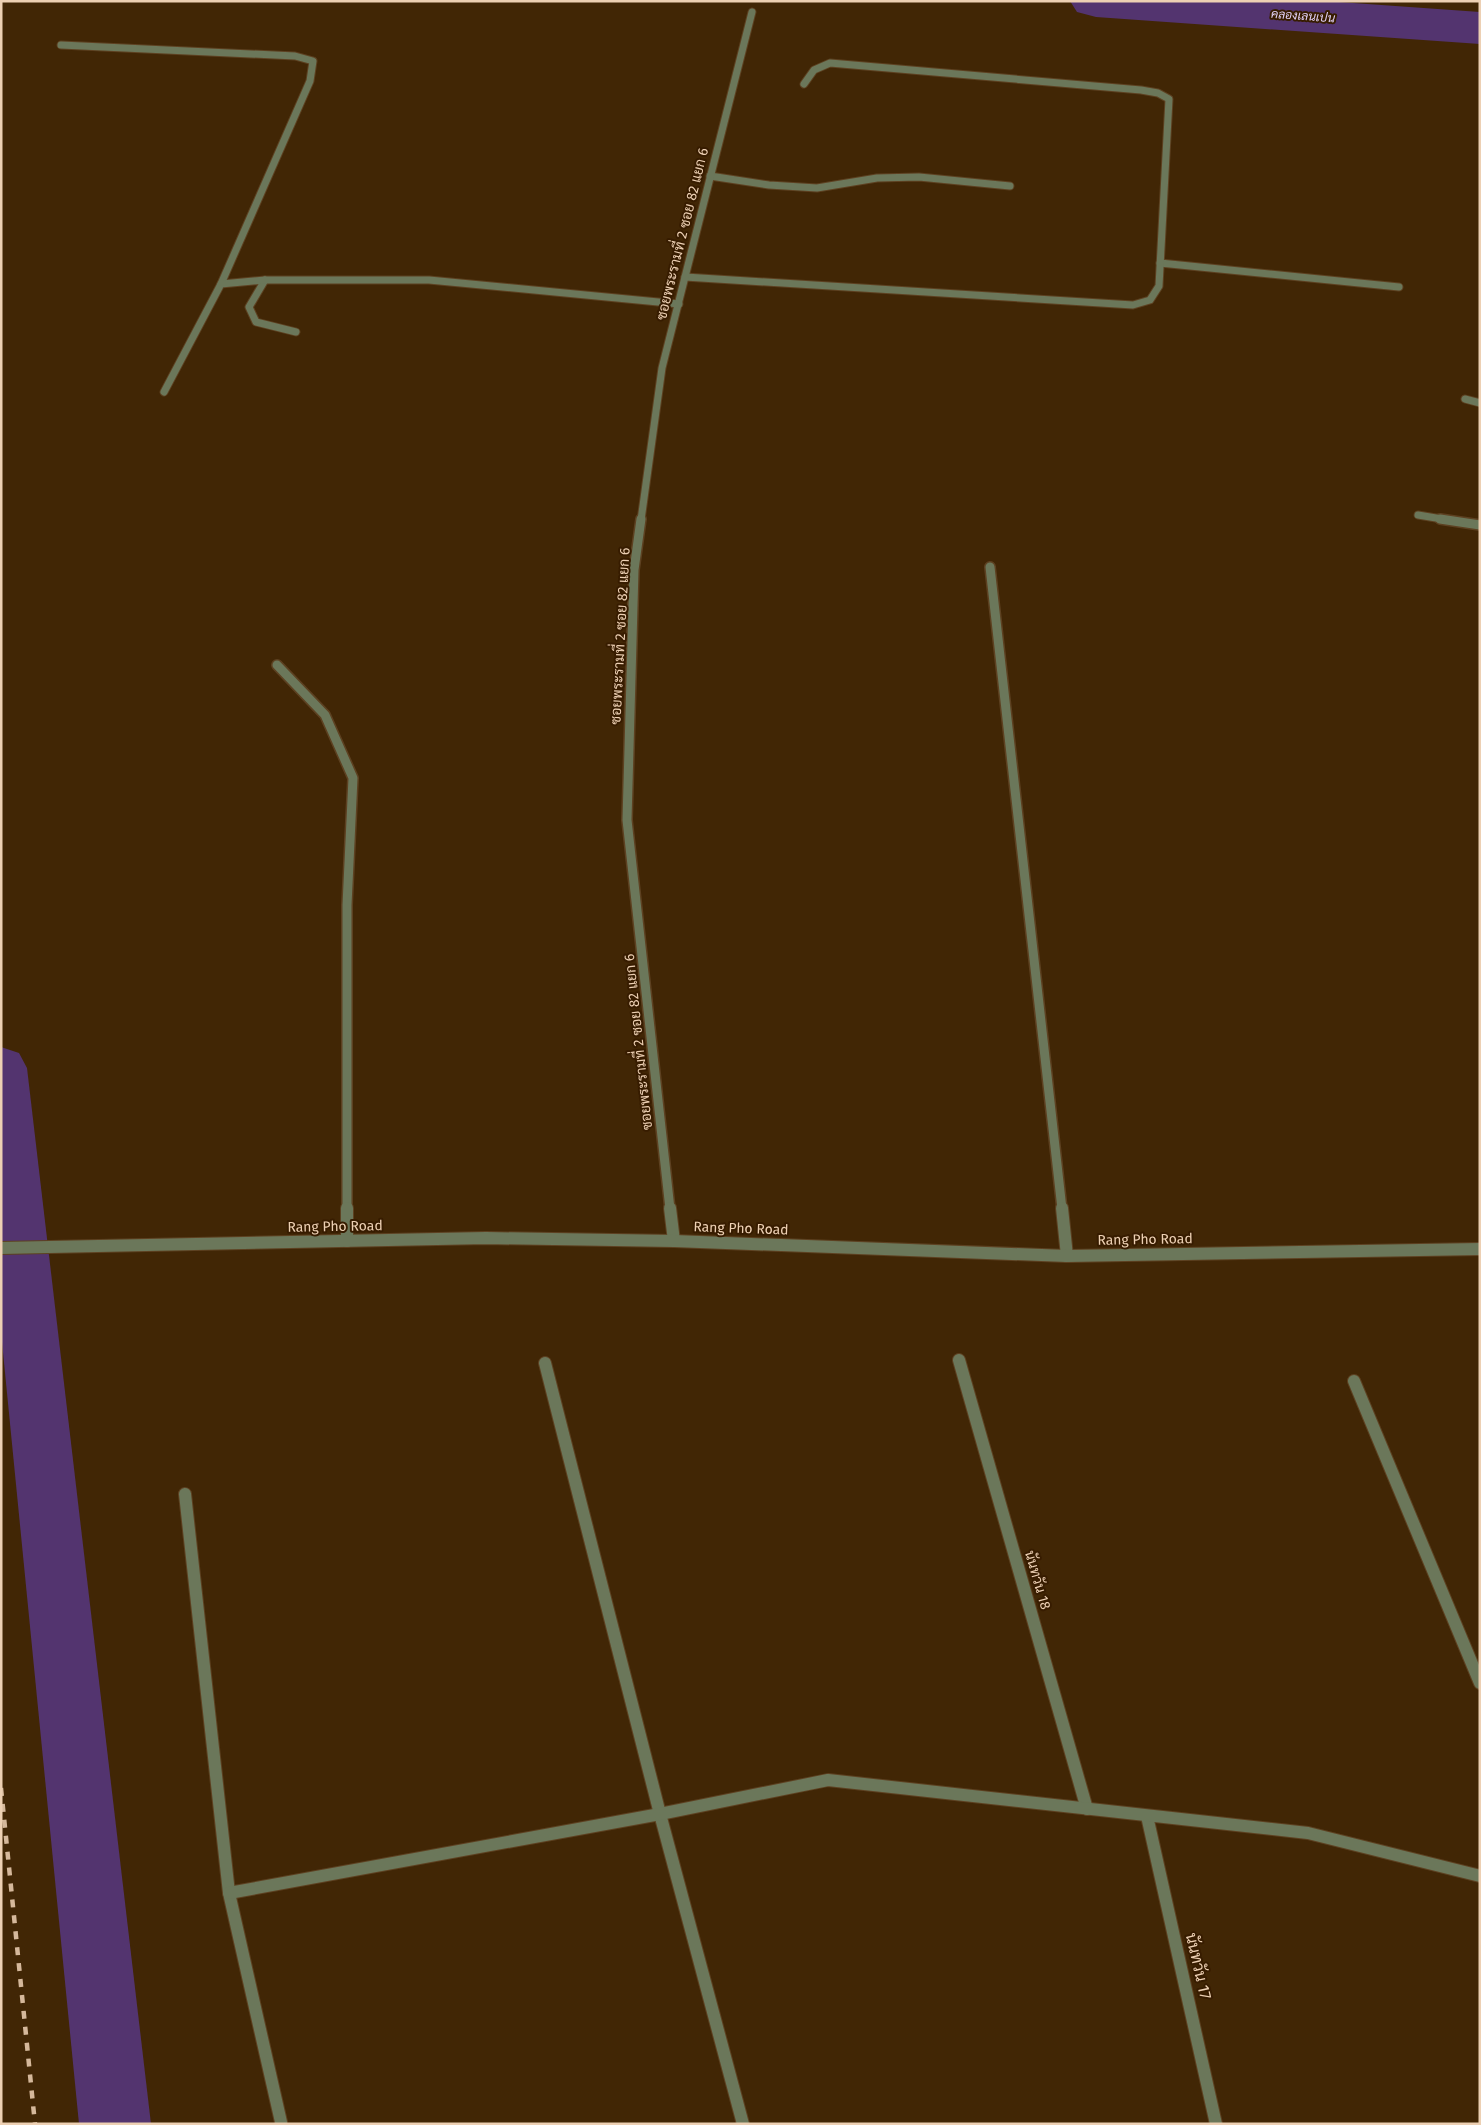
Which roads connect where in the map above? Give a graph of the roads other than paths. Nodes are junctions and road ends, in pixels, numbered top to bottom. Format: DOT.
graph roads {
  1 [pos="752,12"];
  2 [pos="61,45"];
  3 [pos="804,84"];
  4 [pos="710,176"];
  5 [pos="1010,186"];
  6 [pos="1160,263"];
  7 [pos="685,277"];
  8 [pos="265,280"];
  9 [pos="221,284"];
  10 [pos="1399,287"];
  11 [pos="679,304"];
  12 [pos="296,332"];
  13 [pos="164,392"];
  14 [pos="1465,399"];
  15 [pos="1480,403"];
  16 [pos="1418,515"];
  17 [pos="1480,525"];
  18 [pos="990,566"];
  19 [pos="276,665"];
  20 [pos="347,1241"];
  21 [pos="674,1241"];
  22 [pos="4,1248"];
  23 [pos="1480,1249"];
  24 [pos="1067,1256"];
  25 [pos="959,1360"];
  26 [pos="544,1363"];
  27 [pos="1354,1381"];
  28 [pos="185,1494"];
  29 [pos="1480,1683"];
  30 [pos="1087,1809"];
  31 [pos="660,1814"];
  32 [pos="1147,1816"];
  33 [pos="1480,1876"];
  34 [pos="228,1893"];
  35 [pos="281,2122"];
  36 [pos="743,2124"];
  37 [pos="1216,2124"];
  1 -- 4 [label="street, ซอยพระรามที่ 2 ซอย 82 แยก 6"];
  2 -- 9 [label="street"];
  3 -- 6 [label="street"];
  4 -- 5 [label="street"];
  4 -- 7 [label="street, ซอยพระรามที่ 2 ซอย 82 แยก 6"];
  6 -- 7 [label="street"];
  6 -- 10 [label="street"];
  7 -- 11 [label="street, ซอยพระรามที่ 2 ซอย 82 แยก 6"];
  8 -- 9 [label="street"];
  8 -- 11 [label="street"];
  8 -- 12 [label="street"];
  9 -- 13 [label="street"];
  11 -- 21 [label="street, ซอยพระรามที่ 2 ซอย 82 แยก 6"];
  14 -- 15 [label="street"];
  16 -- 17 [label="street"];
  18 -- 24 [label="street"];
  19 -- 20 [label="street"];
  20 -- 21 [label="street, Rang Pho Road"];
  20 -- 22 [label="street, Rang Pho Road"];
  21 -- 24 [label="street, Rang Pho Road"];
  23 -- 24 [label="street, Rang Pho Road"];
  25 -- 30 [label="street, นันทวัน 18"];
  26 -- 31 [label="street"];
  27 -- 29 [label="street"];
  28 -- 34 [label="street"];
  30 -- 31 [label="street"];
  30 -- 32 [label="street"];
  31 -- 34 [label="street"];
  31 -- 36 [label="street"];
  32 -- 33 [label="street"];
  32 -- 37 [label="street, นันทวัน 17"];
  34 -- 35 [label="street"];
}
